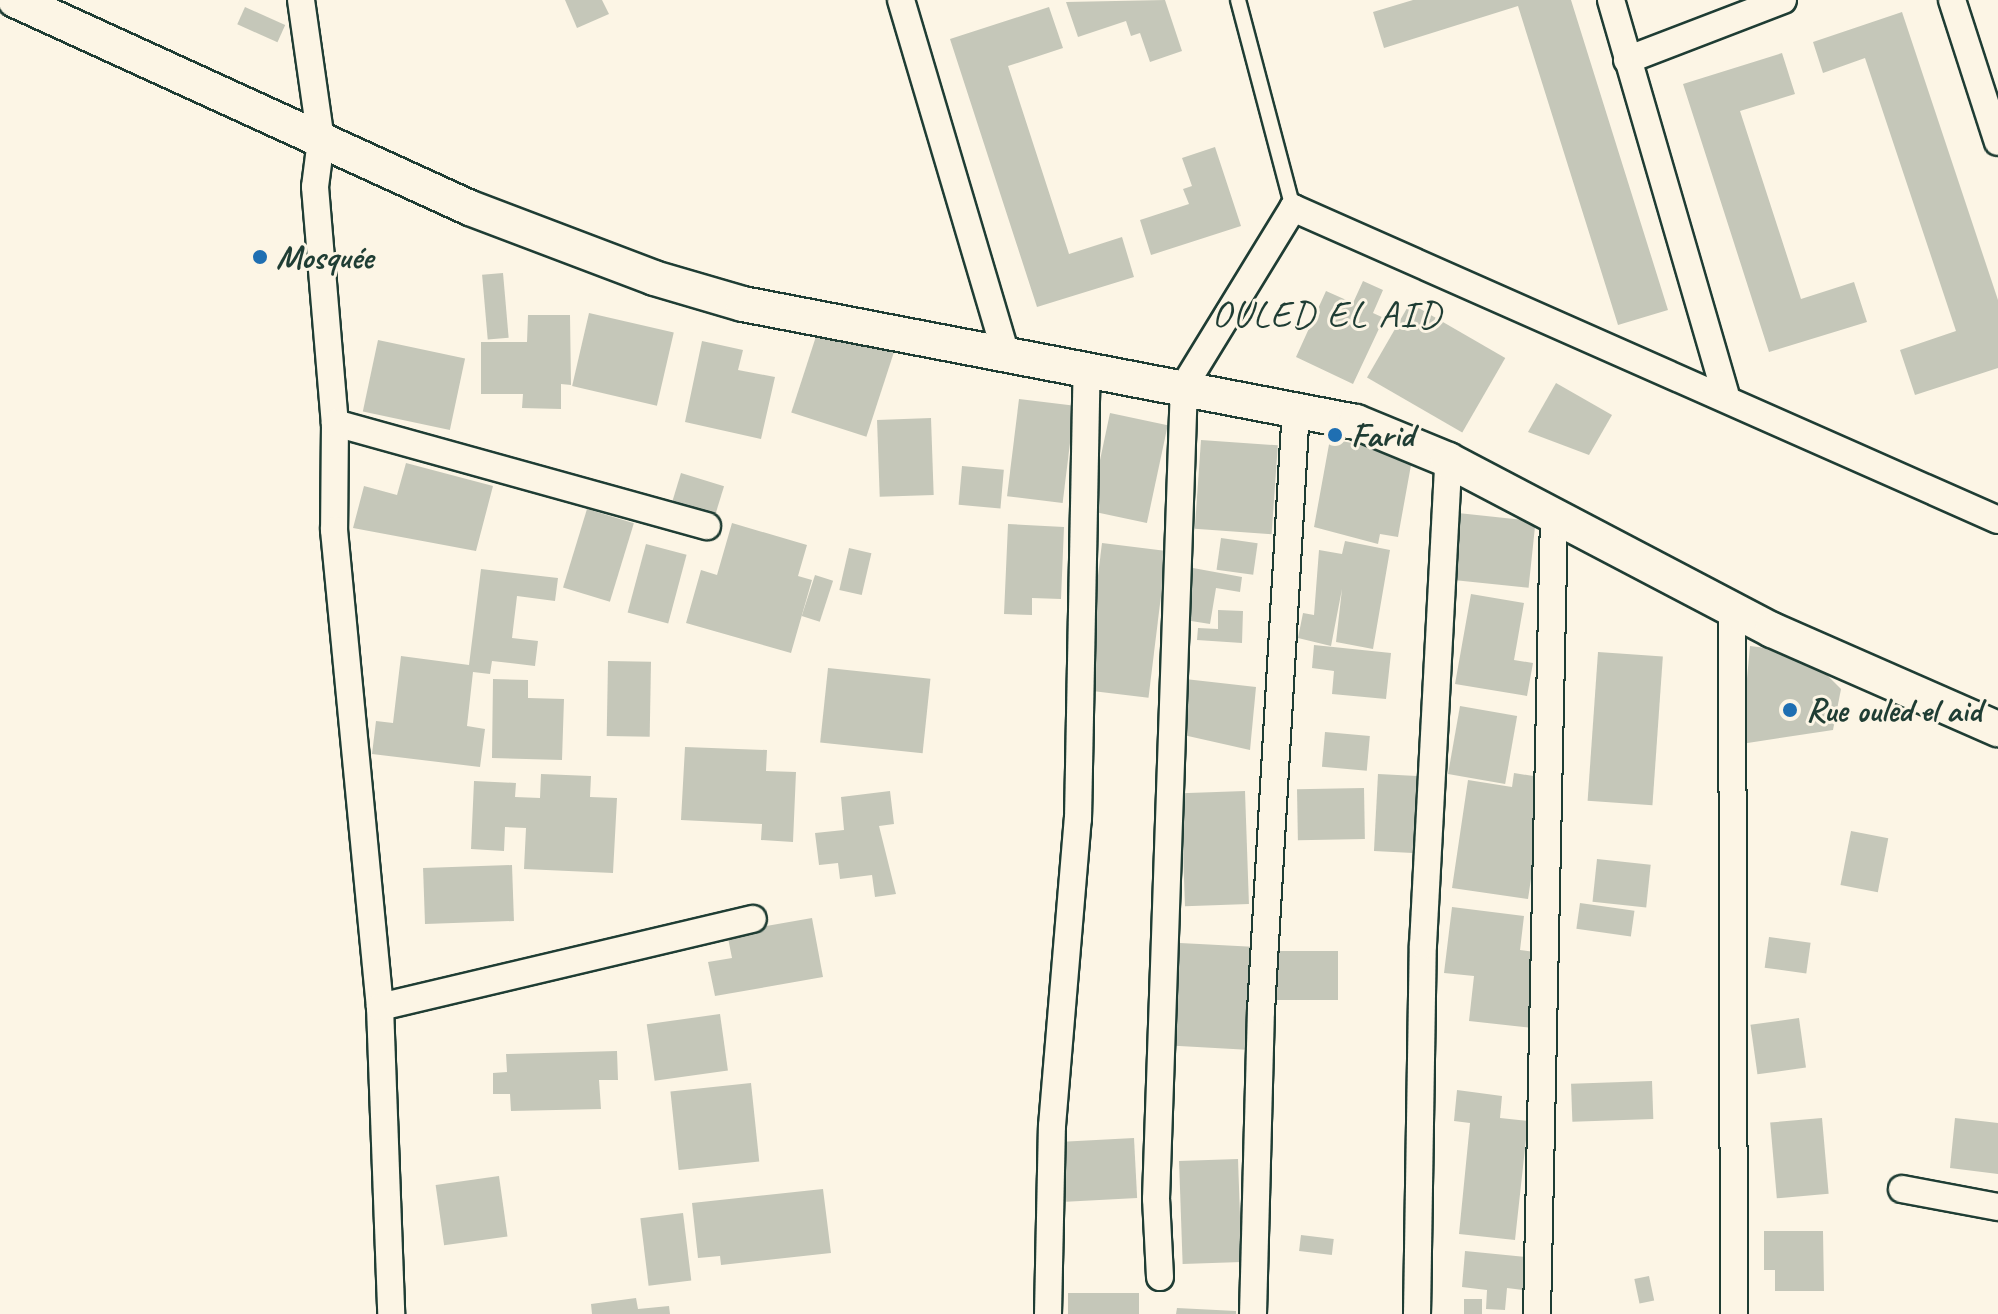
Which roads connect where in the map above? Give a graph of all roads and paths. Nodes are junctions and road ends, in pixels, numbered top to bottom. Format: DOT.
graph roads {
  1 [pos="15,0"];
  2 [pos="301,0"];
  3 [pos="901,0"];
  4 [pos="1238,0"];
  5 [pos="1611,0"];
  6 [pos="1783,0"];
  7 [pos="1952,0"];
  8 [pos="1627,60"];
  9 [pos="321,140"];
  10 [pos="1998,142"];
  11 [pos="1293,208"];
  12 [pos="1005,352"];
  13 [pos="1087,368"];
  14 [pos="1184,386"];
  15 [pos="1725,393"];
  16 [pos="1296,407"];
  17 [pos="335,423"];
  18 [pos="1448,460"];
  19 [pos="1554,515"];
  20 [pos="1998,520"];
  21 [pos="707,526"];
  22 [pos="1732,609"];
  23 [pos="1998,729"];
  24 [pos="753,919"];
  25 [pos="380,1007"];
  26 [pos="1902,1189"];
  27 [pos="1998,1207"];
  28 [pos="1160,1277"];
  29 [pos="391,1314"];
  30 [pos="1048,1314"];
  31 [pos="1253,1314"];
  32 [pos="1417,1314"];
  33 [pos="1537,1314"];
  34 [pos="1734,1314"];
  1 -- 9 [label="street"];
  2 -- 9 [label="street"];
  3 -- 12 [label="street"];
  4 -- 11 [label="lane"];
  5 -- 8 [label="street"];
  6 -- 8 [label="street"];
  7 -- 10 [label="street"];
  8 -- 15 [label="street"];
  9 -- 12 [label="street"];
  9 -- 17 [label="street"];
  11 -- 14 [label="street"];
  11 -- 15 [label="street"];
  12 -- 13 [label="street"];
  13 -- 14 [label="street"];
  13 -- 30 [label="street"];
  14 -- 16 [label="street"];
  14 -- 28 [label="street"];
  15 -- 20 [label="street"];
  16 -- 18 [label="street"];
  16 -- 31 [label="street"];
  17 -- 21 [label="street"];
  17 -- 25 [label="street"];
  18 -- 19 [label="street"];
  18 -- 32 [label="street"];
  19 -- 22 [label="street"];
  19 -- 33 [label="street"];
  22 -- 23 [label="street"];
  22 -- 34 [label="street"];
  24 -- 25 [label="street"];
  25 -- 29 [label="street"];
  26 -- 27 [label="street"];
}
